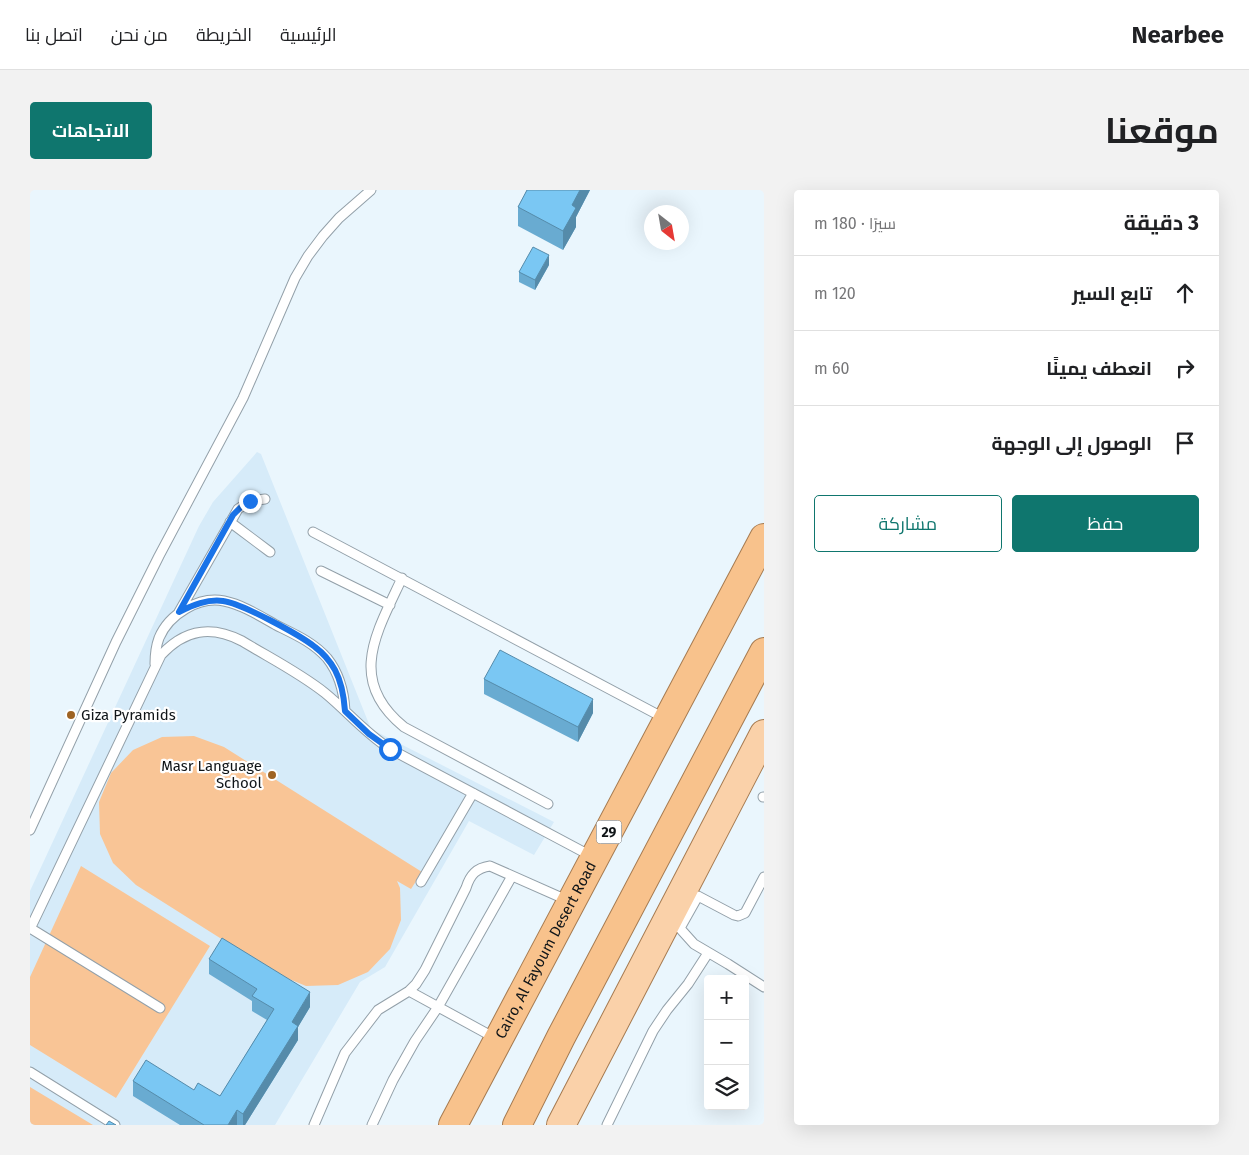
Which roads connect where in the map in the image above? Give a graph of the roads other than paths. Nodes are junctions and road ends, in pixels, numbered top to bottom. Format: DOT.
graph roads {
  1 [pos="371,190"];
  2 [pos="265,499"];
  3 [pos="230,522"];
  4 [pos="313,532"];
  5 [pos="764,538"];
  6 [pos="270,552"];
  7 [pos="321,571"];
  8 [pos="402,578"];
  9 [pos="390,605"];
  10 [pos="179,612"];
  11 [pos="764,652"];
  12 [pos="155,667"];
  13 [pos="345,711"];
  14 [pos="669,720"];
  15 [pos="764,734"];
  16 [pos="473,793"];
  17 [pos="548,804"];
  18 [pos="30,830"];
  19 [pos="595,858"];
  20 [pos="512,876"];
  21 [pos="764,877"];
  22 [pos="421,882"];
  23 [pos="760,898"];
  24 [pos="572,902"];
  25 [pos="674,923"];
  26 [pos="30,928"];
  27 [pos="708,953"];
  28 [pos="764,987"];
  29 [pos="409,991"];
  30 [pos="438,1007"];
  31 [pos="160,1008"];
  32 [pos="498,1039"];
  33 [pos="30,1072"];
  34 [pos="115,1125"];
  35 [pos="314,1125"];
  36 [pos="372,1125"];
  37 [pos="453,1125"];
  38 [pos="517,1125"];
  39 [pos="561,1125"];
  40 [pos="607,1125"];
  1 -- 18 [label="lane"];
  2 -- 3 [label="lane"];
  3 -- 6 [label="lane"];
  3 -- 10 [label="lane"];
  4 -- 8 [label="lane"];
  5 -- 14 [label="highway, Cairo, Al Fayoum Desert Road / 29"];
  7 -- 9 [label="lane"];
  8 -- 9 [label="lane"];
  8 -- 14 [label="lane"];
  9 -- 17 [label="lane"];
  10 -- 12 [label="lane"];
  10 -- 13 [label="lane"];
  11 -- 38 [label="highway"];
  12 -- 13 [label="lane"];
  12 -- 26 [label="lane"];
  13 -- 16 [label="lane"];
  14 -- 19 [label="highway, Cairo, Al Fayoum Desert Road / 29"];
  15 -- 25 [label="main road"];
  16 -- 19 [label="lane"];
  16 -- 22 [label="lane"];
  19 -- 24 [label="highway, Cairo, Al Fayoum Desert Road / 29"];
  20 -- 24 [label="lane"];
  20 -- 29 [label="lane"];
  20 -- 30 [label="lane"];
  21 -- 23 [label="lane"];
  23 -- 25 [label="lane"];
  24 -- 32 [label="highway, Cairo, Al Fayoum Desert Road / 29"];
  25 -- 27 [label="lane"];
  25 -- 39 [label="main road"];
  26 -- 31 [label="lane"];
  27 -- 28 [label="lane"];
  27 -- 40 [label="lane"];
  29 -- 30 [label="lane"];
  29 -- 35 [label="lane"];
  30 -- 32 [label="lane"];
  30 -- 36 [label="lane"];
  32 -- 37 [label="highway, Cairo, Al Fayoum Desert Road / 29"];
  33 -- 34 [label="lane"];
}
